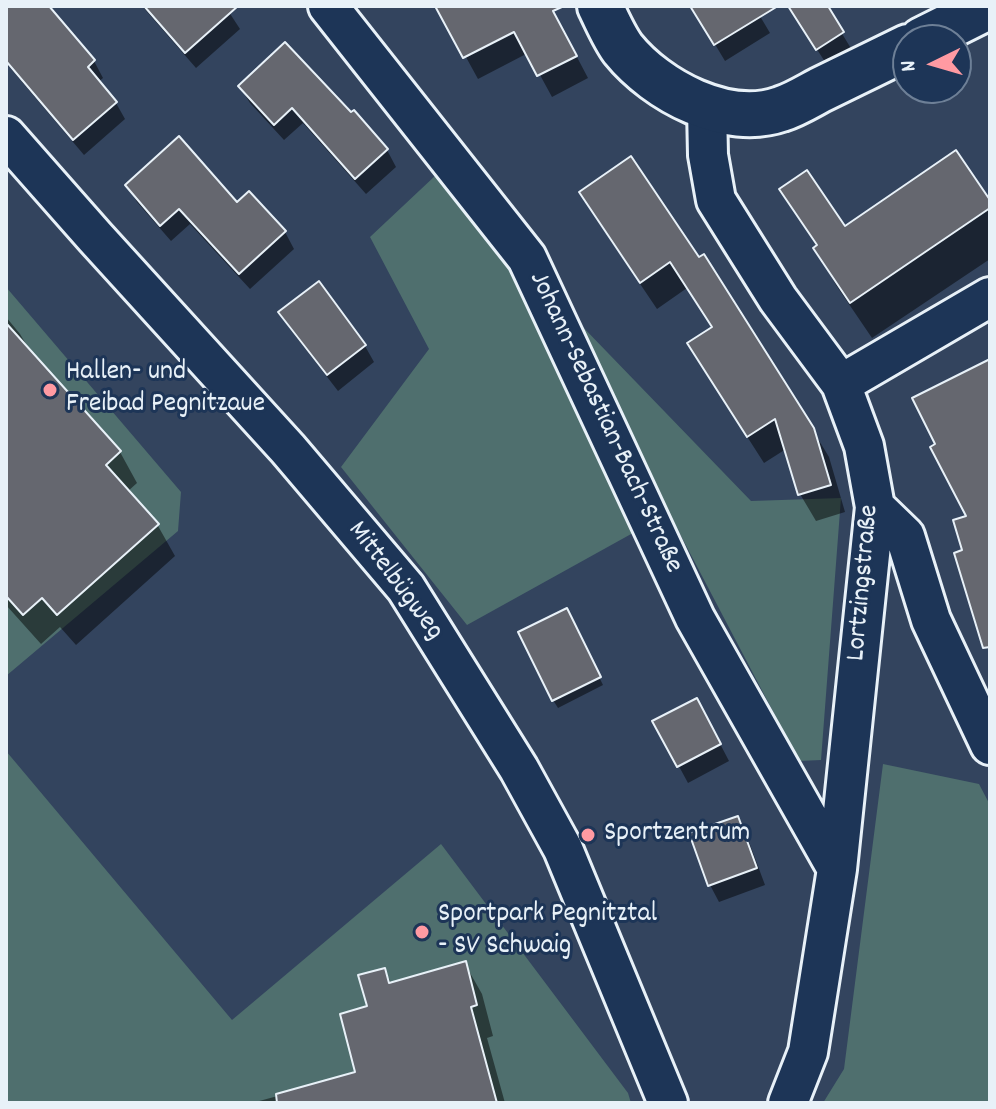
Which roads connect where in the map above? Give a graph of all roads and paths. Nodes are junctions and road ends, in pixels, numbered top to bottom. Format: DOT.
graph roads {
  1 [pos="328,6"];
  2 [pos="600,6"];
  3 [pos="990,6"];
  4 [pos="954,24"];
  5 [pos="892,55"];
  6 [pos="707,108"];
  7 [pos="6,136"];
  8 [pos="990,297"];
  9 [pos="841,384"];
  10 [pos="875,507"];
  11 [pos="990,745"];
  12 [pos="837,869"];
  13 [pos="668,1103"];
  14 [pos="788,1103"];
  1 -- 12 [label="street, Johann-Sebastian-Bach-Straße"];
  2 -- 6 [label="street"];
  3 -- 4 [label="street"];
  5 -- 6 [label="street"];
  6 -- 9 [label="street, Lortzingstraße"];
  7 -- 13 [label="street, Mittelbügweg"];
  8 -- 9 [label="street"];
  9 -- 10 [label="street, Lortzingstraße"];
  10 -- 11 [label="street"];
  10 -- 12 [label="street, Lortzingstraße"];
  12 -- 14 [label="street, Lortzingstraße"];
}
